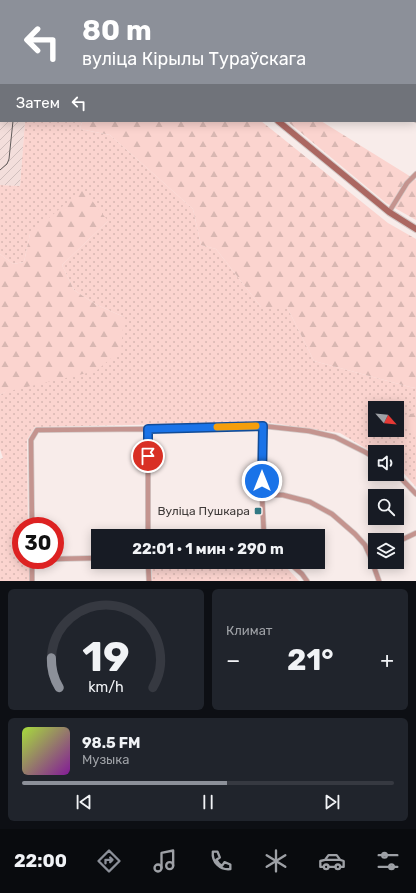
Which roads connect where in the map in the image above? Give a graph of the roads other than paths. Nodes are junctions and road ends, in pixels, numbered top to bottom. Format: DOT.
graph roads {
  1 [pos="279,122"];
  2 [pos="416,174"];
  3 [pos="389,212"];
  4 [pos="416,229"];
  5 [pos="263,426"];
  6 [pos="148,429"];
  7 [pos="368,454"];
  8 [pos="404,481"];
  9 [pos="416,494"];
  10 [pos="262,495"];
  11 [pos="32,517"];
  12 [pos="148,529"];
  13 [pos="264,529"];
  14 [pos="416,533"];
  15 [pos="404,539"];
  16 [pos="368,549"];
  17 [pos="91,558"];
  18 [pos="64,559"];
  19 [pos="32,569"];
  20 [pos="148,569"];
  21 [pos="296,569"];
  22 [pos="376,569"];
  23 [pos="32,581"];
  24 [pos="149,581"];
  25 [pos="307,581"];
  26 [pos="379,581"];
  1 -- 3 [label="main road"];
  2 -- 3 [label="street"];
  3 -- 4 [label="main road"];
  5 -- 6 [label="street"];
  5 -- 7 [label="street"];
  5 -- 10 [label="street"];
  6 -- 11 [label="street"];
  6 -- 12 [label="street"];
  8 -- 9 [label="street"];
  10 -- 13 [label="street"];
  10 -- 16 [label="street"];
  14 -- 15 [label="street"];
  17 -- 18 [label="street"];
  19 -- 23 [label="street"];
  20 -- 24 [label="street"];
  21 -- 25 [label="street"];
  22 -- 26 [label="street"];
}
